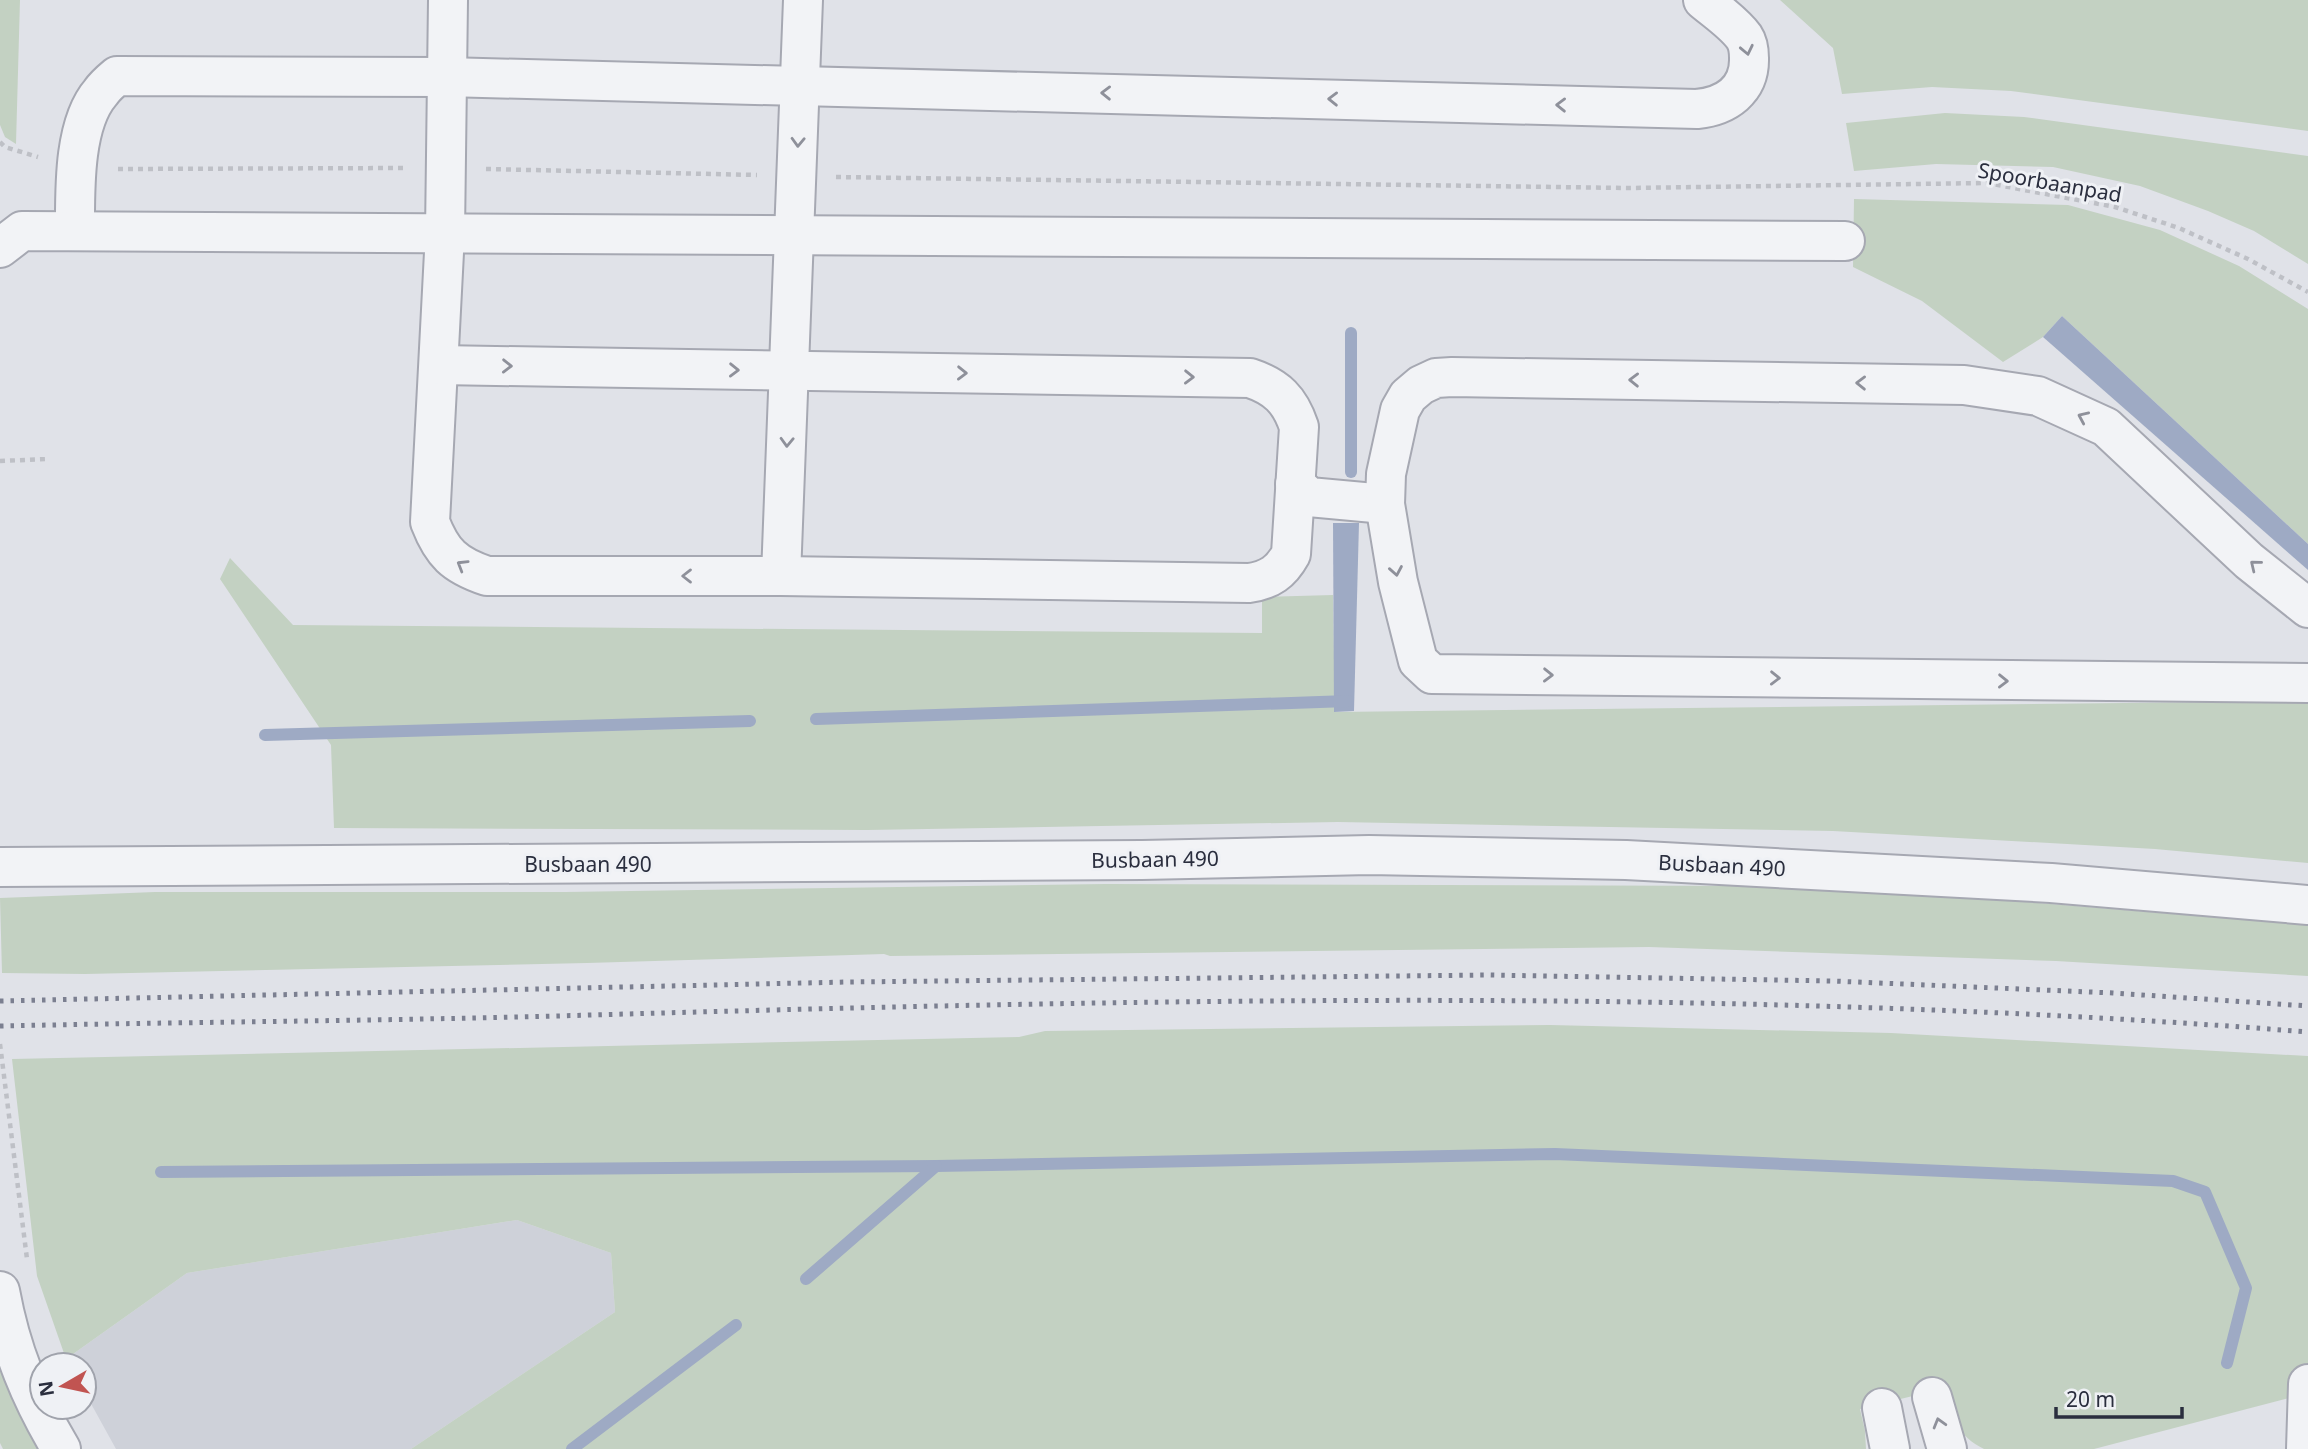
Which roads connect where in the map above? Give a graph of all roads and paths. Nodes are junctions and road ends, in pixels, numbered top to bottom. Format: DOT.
graph roads {
  1 [pos="448,0"];
  2 [pos="803,0"];
  3 [pos="1703,0"];
  4 [pos="446,77"];
  5 [pos="800,86"];
  6 [pos="1643,187"];
  7 [pos="7,230"];
  8 [pos="75,231"];
  9 [pos="445,233"];
  10 [pos="795,235"];
  11 [pos="1845,241"];
  12 [pos="2308,292"];
  13 [pos="439,365"];
  14 [pos="790,370"];
  15 [pos="48,459"];
  16 [pos="0,461"];
  17 [pos="1294,484"];
  18 [pos="1385,504"];
  19 [pos="781,576"];
  20 [pos="2308,607"];
  21 [pos="2308,683"];
  22 [pos="0,867"];
  23 [pos="2308,905"];
  24 [pos="0,1044"];
  25 [pos="27,1262"];
  26 [pos="0,1291"];
  27 [pos="2308,1384"];
  28 [pos="1932,1397"];
  29 [pos="1882,1408"];
  30 [pos="61,1449"];
  31 [pos="1890,1449"];
  32 [pos="1947,1449"];
  33 [pos="2306,1449"];
  1 -- 4 [label="street"];
  2 -- 5 [label="street"];
  3 -- 5 [label="street, one-way"];
  4 -- 5 [label="street"];
  4 -- 8 [label="street"];
  4 -- 9 [label="street"];
  5 -- 10 [label="street, one-way"];
  6 -- 12 [label="path, Spoorbaanpad"];
  7 -- 8 [label="street"];
  8 -- 9 [label="street"];
  9 -- 10 [label="street"];
  9 -- 13 [label="street"];
  10 -- 11 [label="street"];
  10 -- 14 [label="street"];
  13 -- 14 [label="street, one-way"];
  19 -- 13 [label="street, one-way"];
  14 -- 17 [label="street, one-way"];
  14 -- 19 [label="street, one-way"];
  15 -- 16 [label="path"];
  17 -- 18 [label="street"];
  17 -- 19 [label="street"];
  20 -- 18 [label="street, one-way"];
  18 -- 21 [label="street, one-way"];
  22 -- 23 [label="street, Busbaan 490"];
  24 -- 25 [label="path"];
  26 -- 30 [label="street"];
  27 -- 33 [label="street"];
  32 -- 28 [label="street, one-way"];
  29 -- 31 [label="street"];
}
